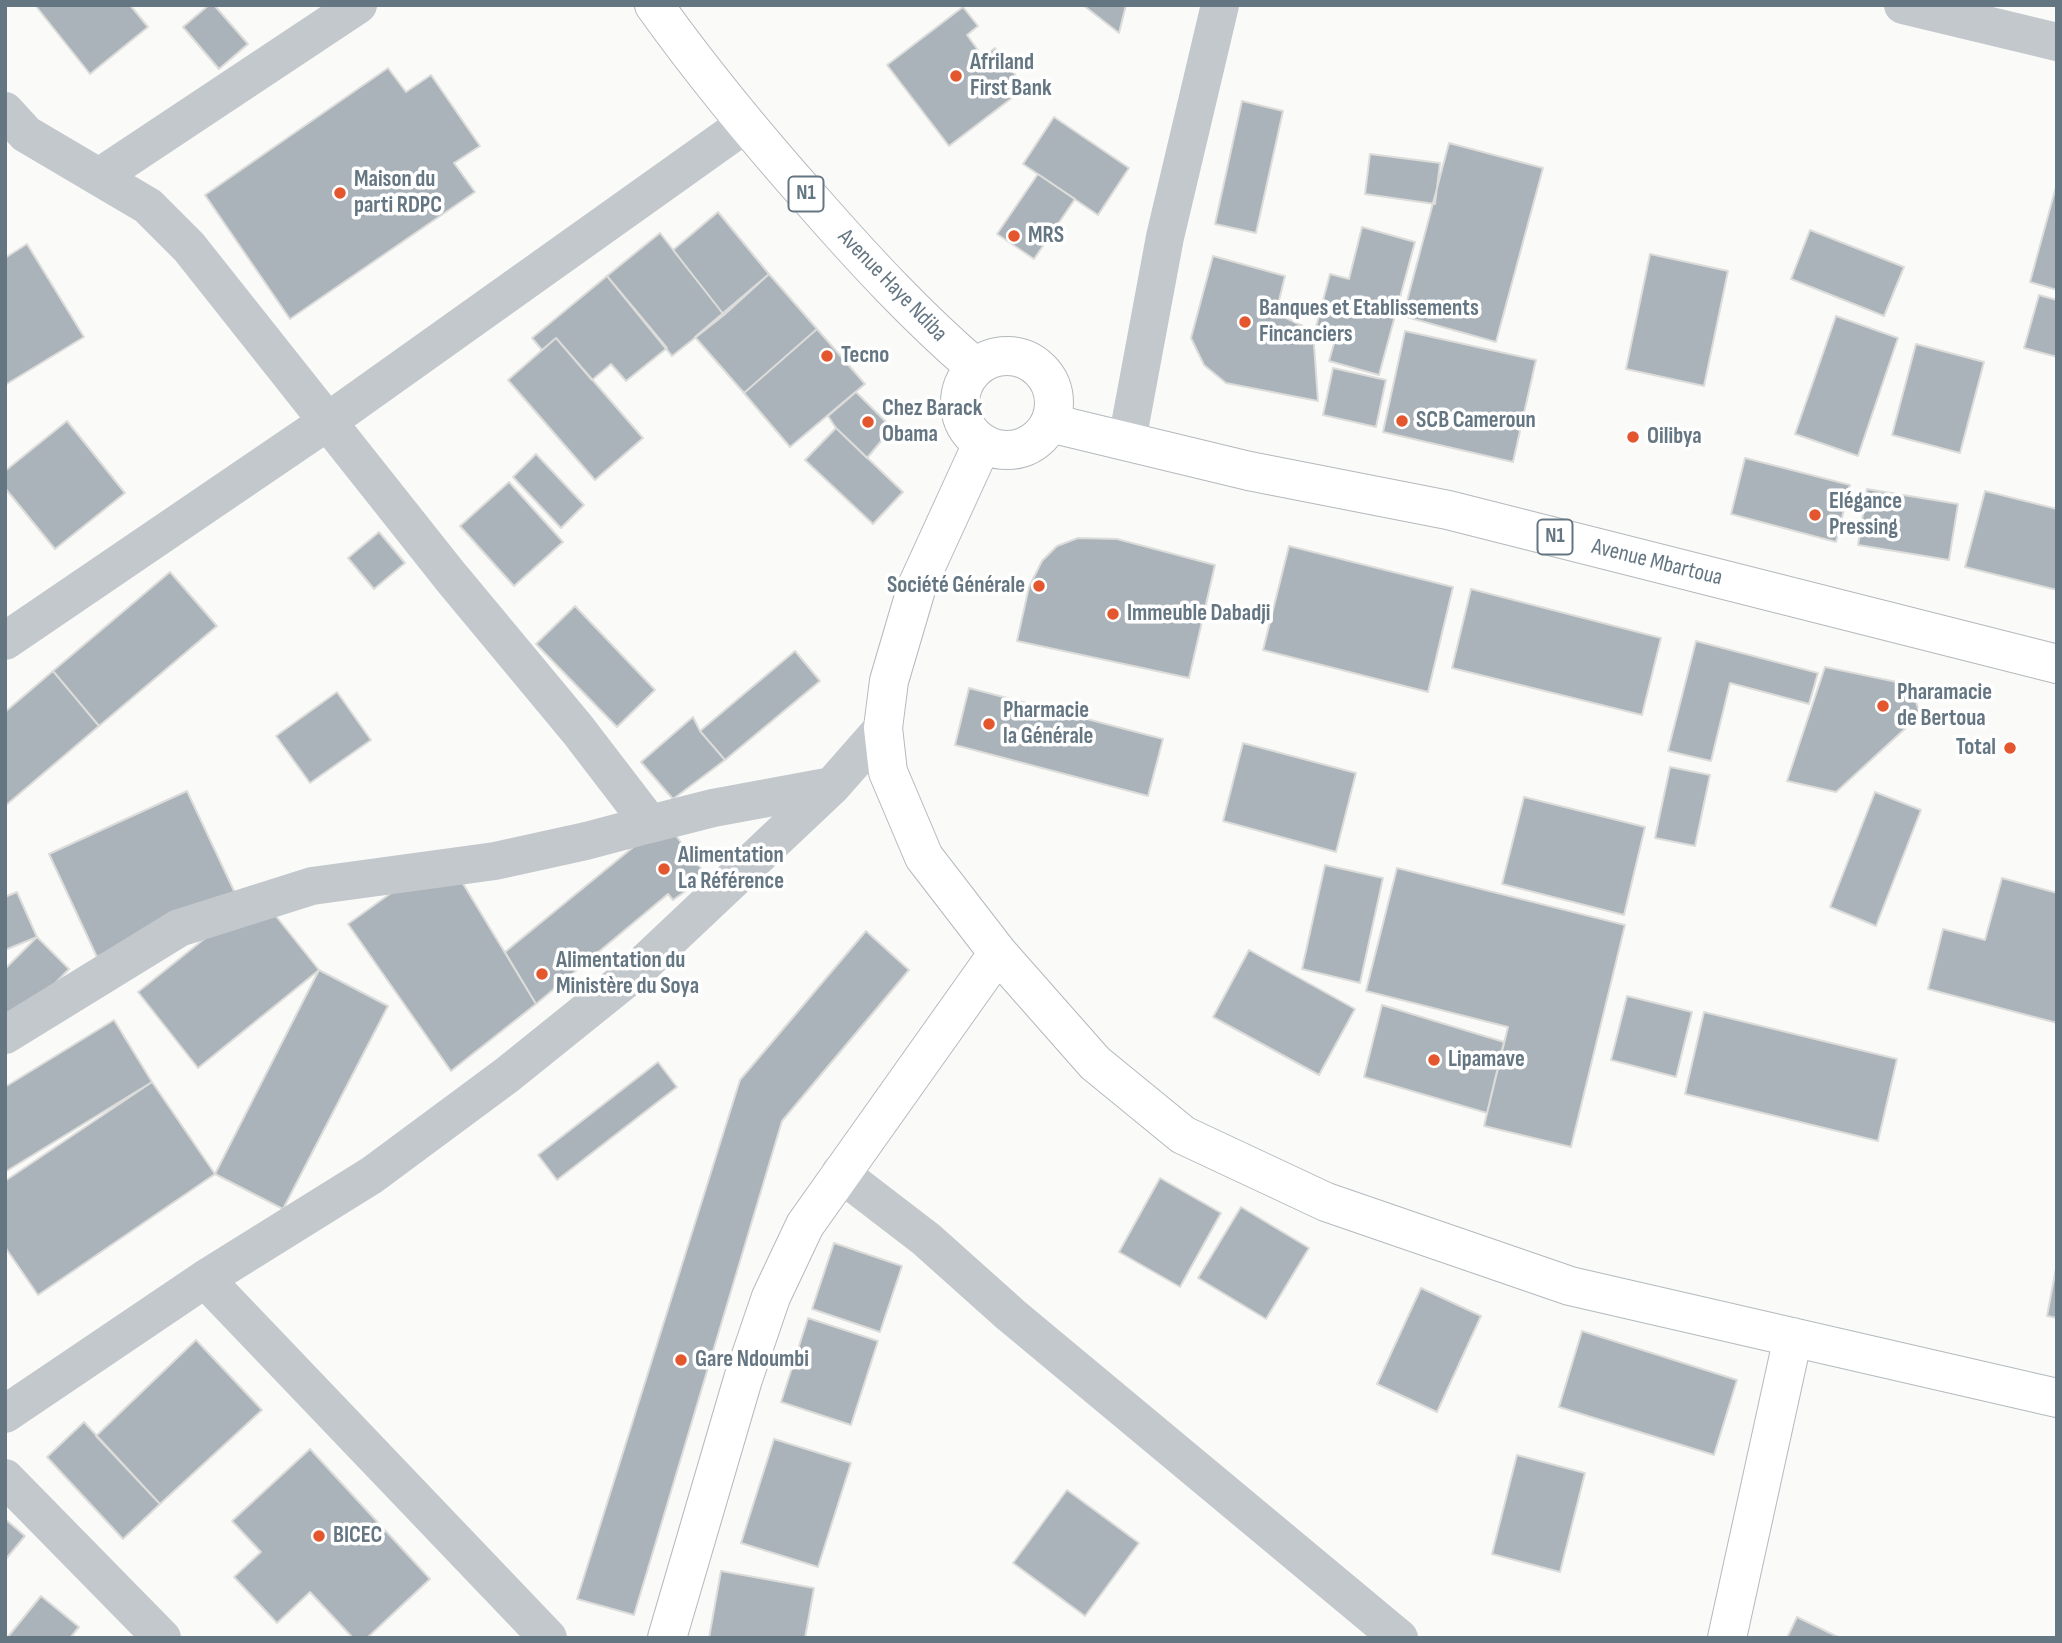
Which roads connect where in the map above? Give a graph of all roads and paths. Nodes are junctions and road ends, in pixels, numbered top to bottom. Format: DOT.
graph roads {
  1 [pos="359,5"];
  2 [pos="654,5"];
  3 [pos="1220,5"];
  4 [pos="1903,5"];
  5 [pos="2057,43"];
  6 [pos="5,111"];
  7 [pos="744,125"];
  8 [pos="99,177"];
  9 [pos="975,367"];
  10 [pos="327,422"];
  11 [pos="1051,423"];
  12 [pos="1126,441"];
  13 [pos="982,444"];
  14 [pos="5,641"];
  15 [pos="2057,664"];
  16 [pos="883,728"];
  17 [pos="832,786"];
  18 [pos="650,824"];
  19 [pos="998,953"];
  20 [pos="5,1035"];
  21 [pos="840,1173"];
  22 [pos="205,1279"];
  23 [pos="1793,1337"];
  24 [pos="2057,1398"];
  25 [pos="5,1413"];
  26 [pos="5,1478"];
  27 [pos="162,1638"];
  28 [pos="548,1638"];
  29 [pos="667,1638"];
  30 [pos="1399,1638"];
  31 [pos="1727,1638"];
  1 -- 8 [label="street"];
  2 -- 7 [label="main road, Avenue Haye Ndiba / N1"];
  3 -- 12 [label="street"];
  4 -- 5 [label="street"];
  6 -- 8 [label="street"];
  7 -- 9 [label="main road, Avenue Haye Ndiba / N1"];
  7 -- 10 [label="street"];
  8 -- 10 [label="street"];
  9 -- 11 [label="main road"];
  9 -- 13 [label="main road"];
  10 -- 14 [label="street"];
  10 -- 18 [label="street"];
  11 -- 12 [label="main road, Avenue Mbartoua / N1"];
  11 -- 13 [label="main road"];
  12 -- 15 [label="main road, Avenue Mbartoua / N1"];
  13 -- 16 [label="main road"];
  16 -- 17 [label="street"];
  16 -- 19 [label="main road"];
  17 -- 18 [label="street"];
  17 -- 22 [label="street"];
  18 -- 20 [label="street"];
  19 -- 21 [label="main road"];
  19 -- 23 [label="main road"];
  21 -- 29 [label="main road"];
  21 -- 30 [label="street"];
  22 -- 25 [label="street"];
  22 -- 28 [label="street"];
  23 -- 24 [label="main road"];
  23 -- 31 [label="main road"];
  26 -- 27 [label="street"];
}
